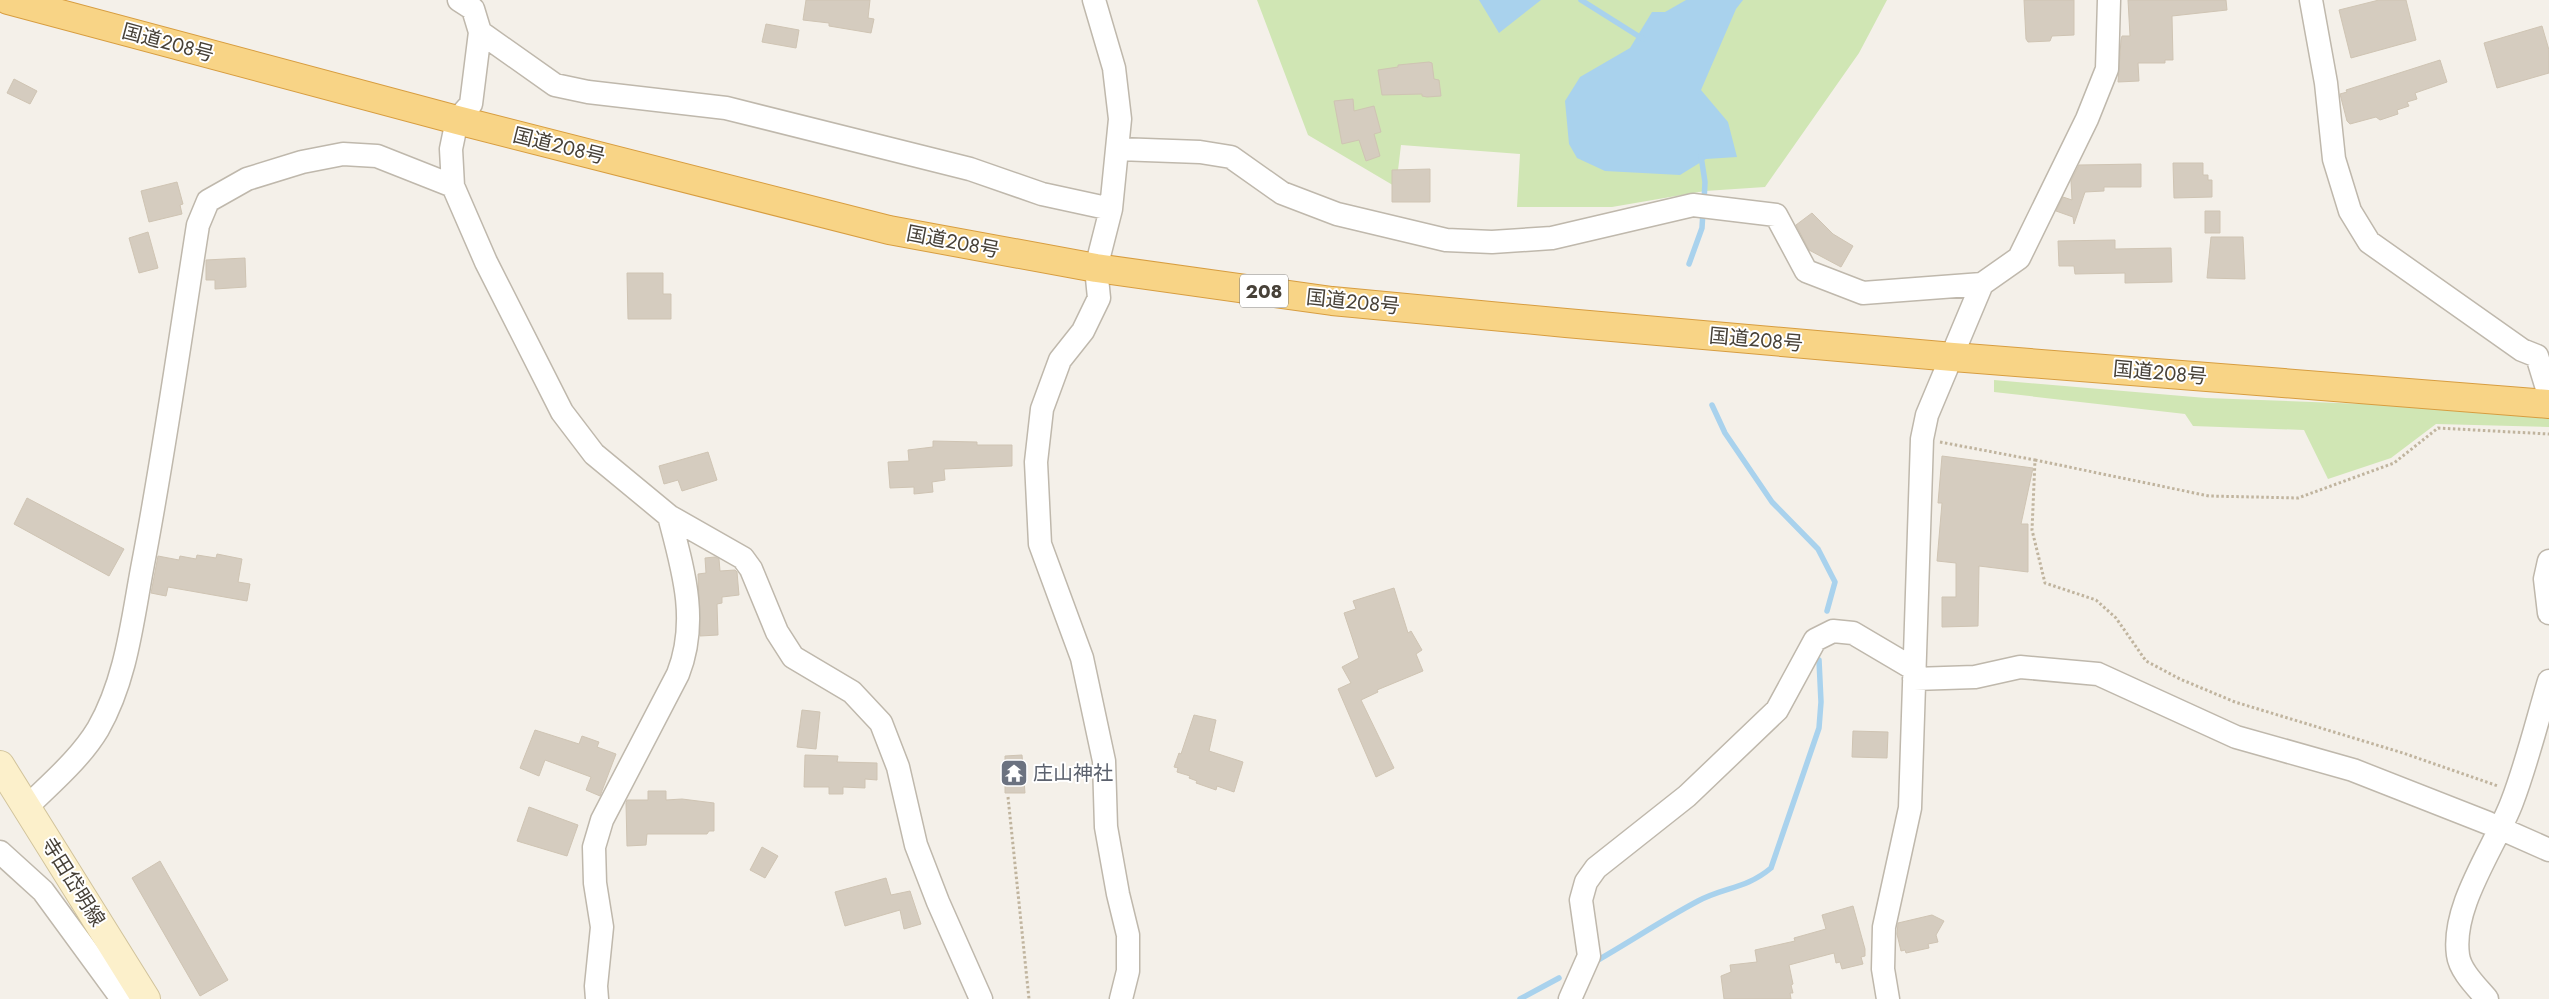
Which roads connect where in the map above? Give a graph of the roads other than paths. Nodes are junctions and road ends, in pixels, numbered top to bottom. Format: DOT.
graph roads {
  1 [pos="8,0"];
  2 [pos="459,0"];
  3 [pos="1094,0"];
  4 [pos="2109,0"];
  5 [pos="2311,0"];
  6 [pos="480,32"];
  7 [pos="457,120"];
  8 [pos="1118,148"];
  9 [pos="453,186"];
  10 [pos="1111,209"];
  11 [pos="1096,268"];
  12 [pos="1982,284"];
  13 [pos="2543,350"];
  14 [pos="1953,357"];
  15 [pos="2549,395"];
  16 [pos="2549,404"];
  17 [pos="668,516"];
  18 [pos="2549,561"];
  19 [pos="2549,613"];
  20 [pos="1914,674"];
  21 [pos="2549,681"];
  22 [pos="0,765"];
  23 [pos="27,807"];
  24 [pos="2500,828"];
  25 [pos="2549,850"];
  26 [pos="0,852"];
  27 [pos="122,999"];
  28 [pos="146,999"];
  29 [pos="598,999"];
  30 [pos="981,999"];
  31 [pos="1121,999"];
  32 [pos="1570,999"];
  33 [pos="1888,999"];
  34 [pos="2487,999"];
  1 -- 7 [label="highway, 国道208号 / 208"];
  2 -- 6 [label="street"];
  3 -- 8 [label="street"];
  4 -- 12 [label="street"];
  5 -- 13 [label="street"];
  6 -- 7 [label="street"];
  6 -- 10 [label="street"];
  7 -- 9 [label="street"];
  7 -- 11 [label="highway, 国道208号 / 208"];
  8 -- 10 [label="street"];
  8 -- 12 [label="street"];
  9 -- 17 [label="street"];
  9 -- 23 [label="street"];
  10 -- 11 [label="street"];
  11 -- 14 [label="highway, 国道208号 / 208"];
  11 -- 31 [label="street"];
  12 -- 14 [label="street"];
  13 -- 15 [label="street"];
  14 -- 16 [label="highway, 国道208号 / 208"];
  14 -- 20 [label="street"];
  17 -- 29 [label="street"];
  17 -- 30 [label="street"];
  18 -- 19 [label="street"];
  20 -- 24 [label="street"];
  20 -- 32 [label="street"];
  20 -- 33 [label="street"];
  21 -- 24 [label="street"];
  22 -- 23 [label="main road, 寺田岱明線"];
  23 -- 28 [label="main road, 寺田岱明線"];
  24 -- 25 [label="street"];
  24 -- 34 [label="street"];
  26 -- 27 [label="street"];
}
